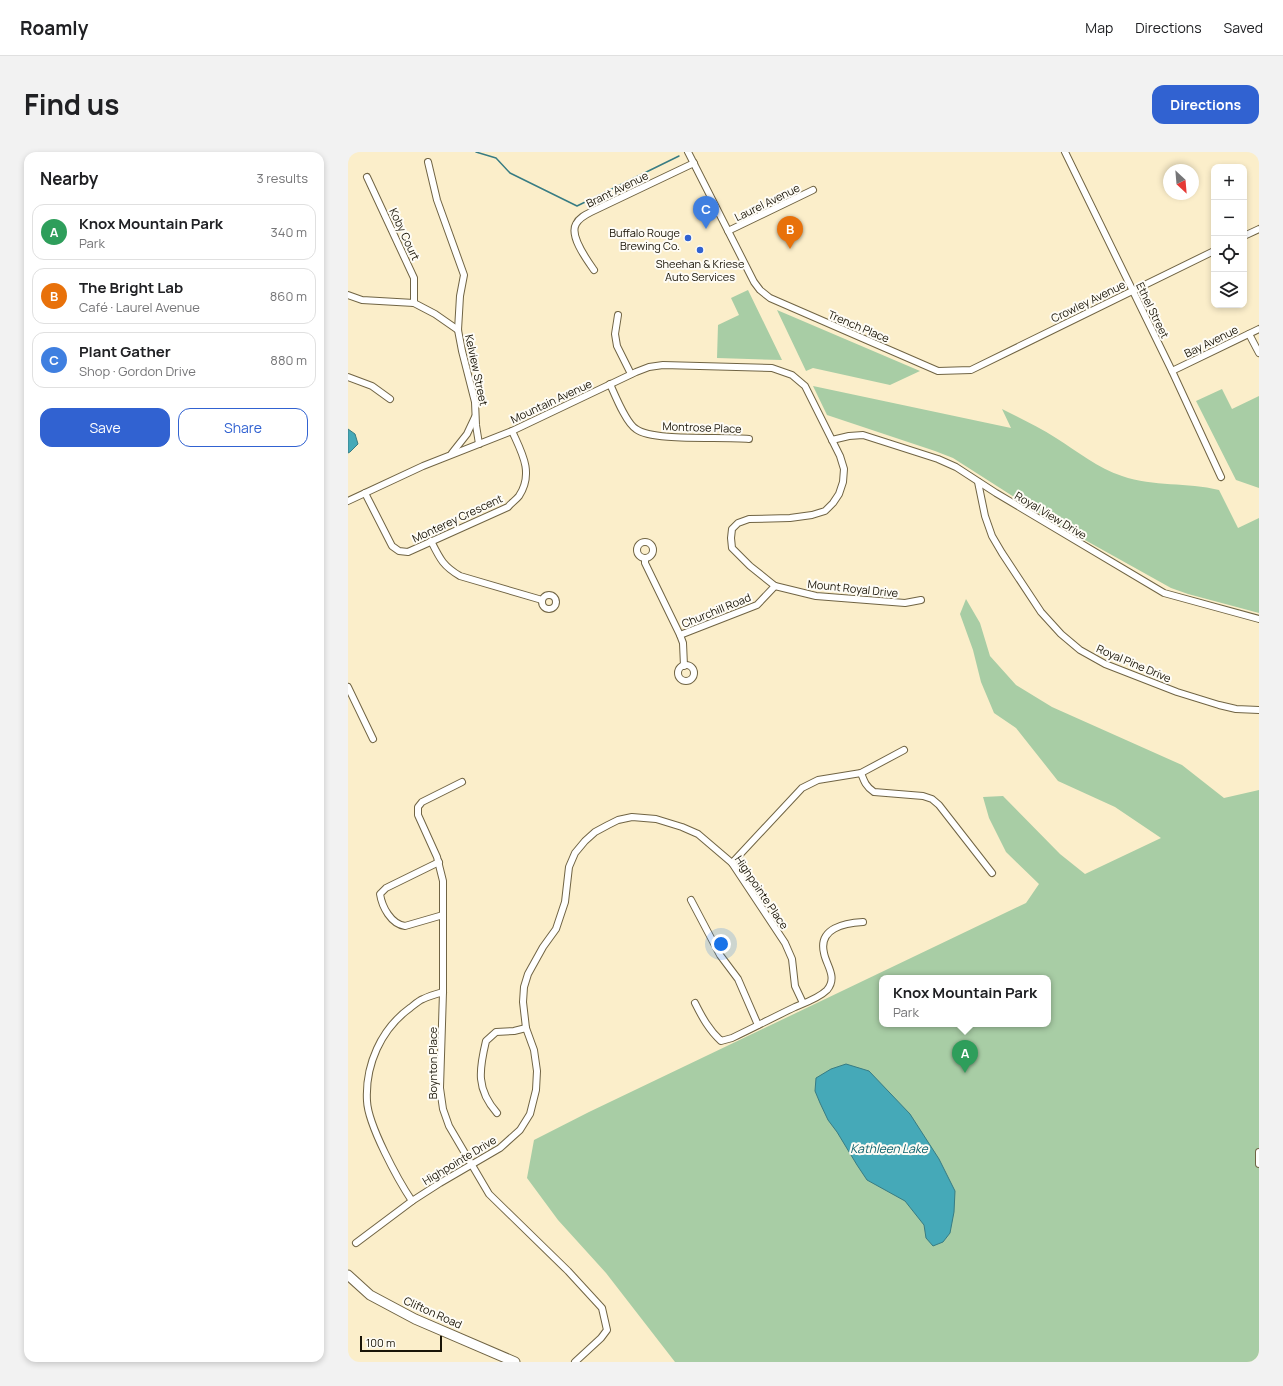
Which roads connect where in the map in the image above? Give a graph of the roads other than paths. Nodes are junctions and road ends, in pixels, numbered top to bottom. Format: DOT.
graph roads {
  1 [pos="688,152"];
  2 [pos="1065,152"];
  3 [pos="428,162"];
  4 [pos="694,163"];
  5 [pos="367,177"];
  6 [pos="814,190"];
  7 [pos="1259,229"];
  8 [pos="728,231"];
  9 [pos="1247,235"];
  10 [pos="1211,252"];
  11 [pos="594,270"];
  12 [pos="1133,291"];
  13 [pos="348,295"];
  14 [pos="414,302"];
  15 [pos="618,315"];
  16 [pos="1259,329"];
  17 [pos="458,330"];
  18 [pos="1250,334"];
  19 [pos="1259,353"];
  20 [pos="772,368"];
  21 [pos="971,370"];
  22 [pos="1172,372"];
  23 [pos="631,374"];
  24 [pos="348,377"];
  25 [pos="610,384"];
  26 [pos="390,399"];
  27 [pos="476,416"];
  28 [pos="512,431"];
  29 [pos="749,439"];
  30 [pos="832,440"];
  31 [pos="479,444"];
  32 [pos="451,455"];
  33 [pos="1221,477"];
  34 [pos="978,482"];
  35 [pos="365,493"];
  36 [pos="348,501"];
  37 [pos="431,541"];
  38 [pos="645,558"];
  39 [pos="775,586"];
  40 [pos="542,600"];
  41 [pos="921,600"];
  42 [pos="1259,619"];
  43 [pos="680,635"];
  44 [pos="684,666"];
  45 [pos="348,687"];
  46 [pos="350,696"];
  47 [pos="1259,710"];
  48 [pos="373,739"];
  49 [pos="904,750"];
  50 [pos="861,773"];
  51 [pos="462,782"];
  52 [pos="439,862"];
  53 [pos="732,863"];
  54 [pos="992,873"];
  55 [pos="691,900"];
  56 [pos="443,915"];
  57 [pos="561,915"];
  58 [pos="863,922"];
  59 [pos="443,992"];
  60 [pos="695,1003"];
  61 [pos="803,1004"];
  62 [pos="758,1025"];
  63 [pos="526,1028"];
  64 [pos="497,1113"];
  65 [pos="1259,1152"];
  66 [pos="1259,1164"];
  67 [pos="471,1166"];
  68 [pos="412,1201"];
  69 [pos="356,1243"];
  70 [pos="348,1275"];
  71 [pos="515,1362"];
  72 [pos="575,1362"];
  1 -- 4 [label="street, Trench Place"];
  2 -- 12 [label="street, Ethel Street"];
  3 -- 17 [label="street, Kelview Street"];
  4 -- 8 [label="street, Trench Place"];
  4 -- 11 [label="street, Brant Avenue"];
  5 -- 14 [label="street, Koby Court"];
  6 -- 8 [label="street, Laurel Avenue"];
  7 -- 9 [label="street"];
  8 -- 21 [label="street, Trench Place"];
  10 -- 12 [label="street, Crowley Avenue"];
  12 -- 21 [label="street, Crowley Avenue"];
  12 -- 22 [label="street, Ethel Street"];
  13 -- 14 [label="street"];
  14 -- 17 [label="street"];
  15 -- 23 [label="street"];
  16 -- 18 [label="street, Bay Avenue"];
  17 -- 27 [label="street, Kelview Street"];
  18 -- 19 [label="street"];
  18 -- 22 [label="street, Bay Avenue"];
  20 -- 23 [label="street, Mountain Avenue"];
  20 -- 30 [label="street, Mount Royal Drive"];
  22 -- 33 [label="street, Ethel Street"];
  23 -- 25 [label="street, Mountain Avenue"];
  24 -- 26 [label="street"];
  25 -- 28 [label="street, Mountain Avenue"];
  25 -- 29 [label="street, Montrose Place"];
  27 -- 31 [label="street, Kelview Street"];
  27 -- 32 [label="street"];
  28 -- 31 [label="street, Mountain Avenue"];
  28 -- 37 [label="street, Monterey Crescent"];
  30 -- 34 [label="street, Royal View Drive"];
  30 -- 39 [label="street, Mount Royal Drive"];
  31 -- 32 [label="street, Mountain Avenue"];
  32 -- 35 [label="street, Mountain Avenue"];
  34 -- 42 [label="street, Royal View Drive"];
  34 -- 47 [label="street, Royal Pine Drive"];
  35 -- 36 [label="street, Mountain Avenue"];
  35 -- 37 [label="street, Monterey Crescent"];
  37 -- 40 [label="street"];
  38 -- 43 [label="street"];
  39 -- 41 [label="street, Mount Royal Drive"];
  39 -- 43 [label="street, Churchill Road"];
  43 -- 44 [label="street"];
  45 -- 46 [label="street"];
  46 -- 48 [label="street"];
  49 -- 50 [label="street"];
  50 -- 53 [label="street"];
  50 -- 54 [label="street"];
  51 -- 52 [label="street, Boynton Place"];
  52 -- 56 [label="street, Boynton Place"];
  52 -- 56 [label="street"];
  53 -- 57 [label="street, Highpointe Place"];
  53 -- 61 [label="street, Highpointe Place"];
  55 -- 62 [label="street"];
  56 -- 59 [label="street, Boynton Place"];
  57 -- 63 [label="street, Highpointe Drive"];
  58 -- 61 [label="street"];
  59 -- 67 [label="street, Boynton Place"];
  59 -- 68 [label="street"];
  60 -- 62 [label="street"];
  61 -- 62 [label="street"];
  63 -- 64 [label="street"];
  63 -- 67 [label="street, Highpointe Drive"];
  65 -- 66 [label="street"];
  67 -- 68 [label="street, Highpointe Drive"];
  67 -- 72 [label="street, Boynton Place"];
  68 -- 69 [label="street, Highpointe Drive"];
  70 -- 71 [label="main road, Clifton Road"];
}
